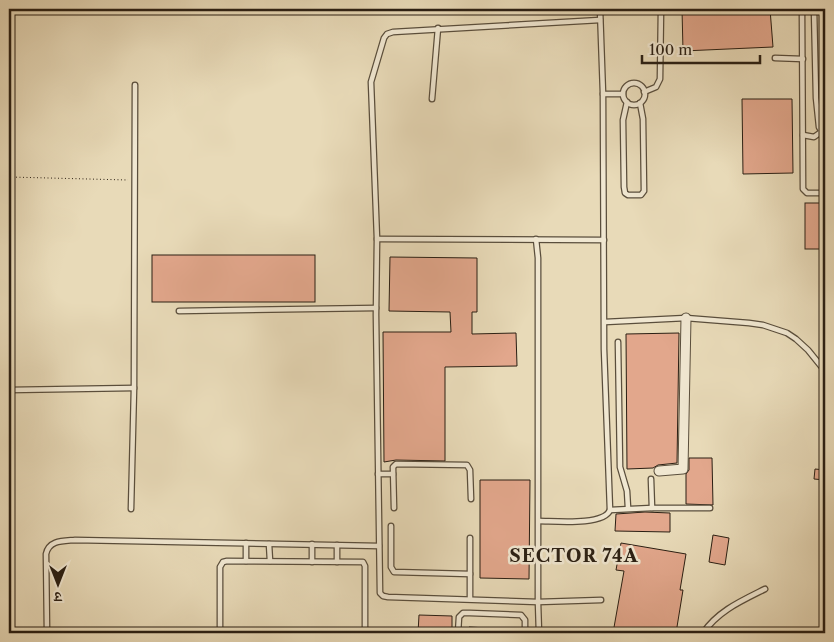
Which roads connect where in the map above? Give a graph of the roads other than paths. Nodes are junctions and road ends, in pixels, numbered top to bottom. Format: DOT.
graph roads {
  1 [pos="600,9"];
  2 [pos="660,9"];
  3 [pos="802,9"];
  4 [pos="814,9"];
  5 [pos="600,20"];
  6 [pos="438,28"];
  7 [pos="775,58"];
  8 [pos="803,58"];
  9 [pos="135,85"];
  10 [pos="644,92"];
  11 [pos="603,94"];
  12 [pos="623,94"];
  13 [pos="432,99"];
  14 [pos="627,102"];
  15 [pos="640,103"];
  16 [pos="821,132"];
  17 [pos="803,135"];
  18 [pos="825,138"];
  19 [pos="825,193"];
  20 [pos="377,239"];
  21 [pos="536,239"];
  22 [pos="604,240"];
  23 [pos="376,308"];
  24 [pos="179,311"];
  25 [pos="686,318"];
  26 [pos="605,322"];
  27 [pos="618,342"];
  28 [pos="825,371"];
  29 [pos="134,388"];
  30 [pos="9,390"];
  31 [pos="660,471"];
  32 [pos="378,474"];
  33 [pos="393,474"];
  34 [pos="651,479"];
  35 [pos="471,499"];
  36 [pos="394,508"];
  37 [pos="628,508"];
  38 [pos="652,508"];
  39 [pos="710,508"];
  40 [pos="131,509"];
  41 [pos="610,510"];
  42 [pos="539,521"];
  43 [pos="391,526"];
  44 [pos="470,538"];
  45 [pos="246,543"];
  46 [pos="269,544"];
  47 [pos="312,544"];
  48 [pos="337,545"];
  49 [pos="379,546"];
  50 [pos="246,561"];
  51 [pos="270,561"];
  52 [pos="312,562"];
  53 [pos="337,562"];
  54 [pos="470,574"];
  55 [pos="765,589"];
  56 [pos="470,599"];
  57 [pos="601,600"];
  58 [pos="538,602"];
  59 [pos="47,633"];
  60 [pos="220,633"];
  61 [pos="365,633"];
  62 [pos="458,633"];
  63 [pos="525,633"];
  64 [pos="539,633"];
  65 [pos="703,633"];
  1 -- 5 [label="lane"];
  2 -- 10 [label="lane"];
  3 -- 8 [label="lane"];
  4 -- 16 [label="lane"];
  5 -- 6 [label="lane"];
  5 -- 11 [label="lane"];
  6 -- 13 [label="lane"];
  6 -- 20 [label="lane"];
  7 -- 8 [label="lane"];
  8 -- 17 [label="lane"];
  9 -- 29 [label="lane"];
  10 -- 12 [label="lane"];
  10 -- 15 [label="lane"];
  11 -- 12 [label="lane"];
  11 -- 22 [label="lane"];
  12 -- 14 [label="lane"];
  14 -- 15 [label="lane"];
  14 -- 15 [label="lane"];
  16 -- 17 [label="lane"];
  16 -- 18 [label="lane"];
  17 -- 19 [label="lane"];
  20 -- 21 [label="lane"];
  20 -- 23 [label="lane"];
  21 -- 22 [label="lane"];
  21 -- 42 [label="lane"];
  22 -- 26 [label="lane"];
  23 -- 24 [label="lane"];
  23 -- 32 [label="lane"];
  25 -- 26 [label="lane"];
  25 -- 28 [label="lane"];
  25 -- 31 [label="street"];
  26 -- 41 [label="lane"];
  27 -- 37 [label="lane"];
  29 -- 30 [label="lane"];
  29 -- 40 [label="lane"];
  32 -- 33 [label="lane"];
  32 -- 49 [label="lane"];
  33 -- 35 [label="lane"];
  33 -- 36 [label="lane"];
  34 -- 38 [label="lane"];
  37 -- 38 [label="lane"];
  37 -- 41 [label="lane"];
  38 -- 39 [label="lane"];
  41 -- 42 [label="lane"];
  42 -- 58 [label="lane"];
  43 -- 54 [label="lane"];
  44 -- 54 [label="lane"];
  45 -- 46 [label="lane"];
  45 -- 50 [label="lane"];
  45 -- 59 [label="lane"];
  46 -- 47 [label="lane"];
  46 -- 51 [label="lane"];
  47 -- 48 [label="lane"];
  47 -- 52 [label="lane"];
  48 -- 49 [label="lane"];
  48 -- 53 [label="lane"];
  49 -- 56 [label="lane"];
  50 -- 51 [label="lane"];
  50 -- 60 [label="lane"];
  51 -- 52 [label="lane"];
  52 -- 53 [label="lane"];
  53 -- 61 [label="lane"];
  54 -- 56 [label="lane"];
  55 -- 65 [label="lane"];
  56 -- 58 [label="lane"];
  57 -- 58 [label="lane"];
  58 -- 64 [label="lane"];
  62 -- 63 [label="lane"];
}
